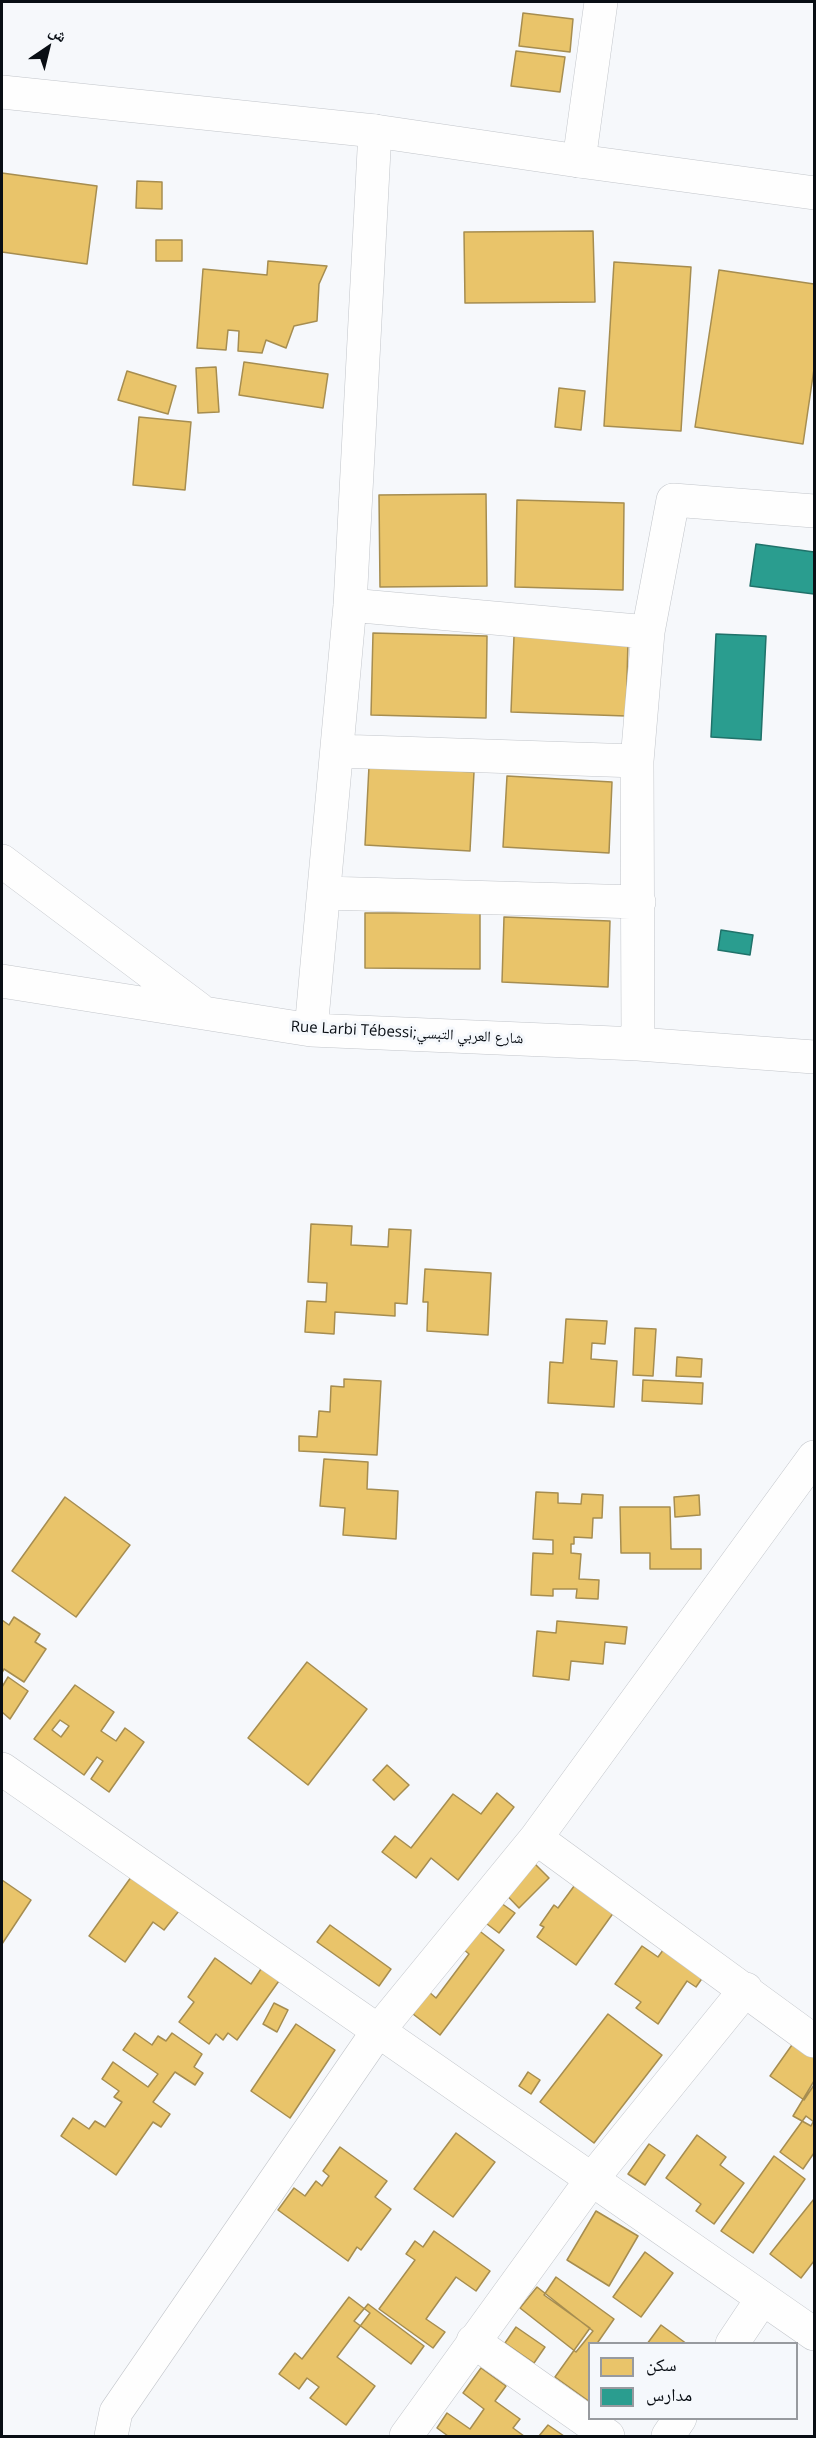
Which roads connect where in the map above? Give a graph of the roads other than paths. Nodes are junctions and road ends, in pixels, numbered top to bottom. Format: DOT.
graph roads {
  1 [pos="601,2"];
  2 [pos="2,92"];
  3 [pos="375,131"];
  4 [pos="579,162"];
  5 [pos="814,193"];
  6 [pos="814,511"];
  7 [pos="350,605"];
  8 [pos="648,632"];
  9 [pos="337,751"];
  10 [pos="637,761"];
  11 [pos="2,861"];
  12 [pos="324,893"];
  13 [pos="639,902"];
  14 [pos="2,981"];
  15 [pos="204,1013"];
  16 [pos="311,1030"];
  17 [pos="638,1044"];
  18 [pos="814,1057"];
  19 [pos="814,1457"];
  20 [pos="2,1769"];
  21 [pos="536,1838"];
  22 [pos="746,1989"];
  23 [pos="378,2031"];
  24 [pos="814,2042"];
  25 [pos="592,2179"];
  26 [pos="762,2299"];
  27 [pos="814,2334"];
  28 [pos="473,2341"];
  29 [pos="733,2342"];
  30 [pos="679,2420"];
  31 [pos="111,2436"];
  32 [pos="406,2436"];
  33 [pos="608,2436"];
  34 [pos="668,2436"];
  1 -- 4 [label="street"];
  2 -- 3 [label="street"];
  3 -- 4 [label="street"];
  3 -- 7 [label="street"];
  4 -- 5 [label="street"];
  6 -- 8 [label="street"];
  7 -- 8 [label="street"];
  7 -- 9 [label="street"];
  8 -- 10 [label="street"];
  9 -- 10 [label="street"];
  9 -- 12 [label="street"];
  10 -- 13 [label="street"];
  11 -- 15 [label="street"];
  12 -- 13 [label="street"];
  12 -- 16 [label="street"];
  13 -- 17 [label="street"];
  14 -- 15 [label="street, Rue Larbi Tébessi;شارع العربي التبسي"];
  15 -- 16 [label="street, Rue Larbi Tébessi;شارع العربي التبسي"];
  16 -- 17 [label="street, Rue Larbi Tébessi;شارع العربي التبسي"];
  17 -- 18 [label="street, Rue Larbi Tébessi;شارع العربي التبسي"];
  19 -- 21 [label="street"];
  20 -- 23 [label="street"];
  21 -- 22 [label="street"];
  21 -- 23 [label="street"];
  22 -- 24 [label="street"];
  22 -- 25 [label="street"];
  23 -- 25 [label="street"];
  23 -- 31 [label="street"];
  25 -- 26 [label="street"];
  25 -- 28 [label="street"];
  26 -- 27 [label="street"];
  26 -- 29 [label="street"];
  28 -- 32 [label="street"];
  28 -- 33 [label="street"];
  30 -- 34 [label="street"];
}
